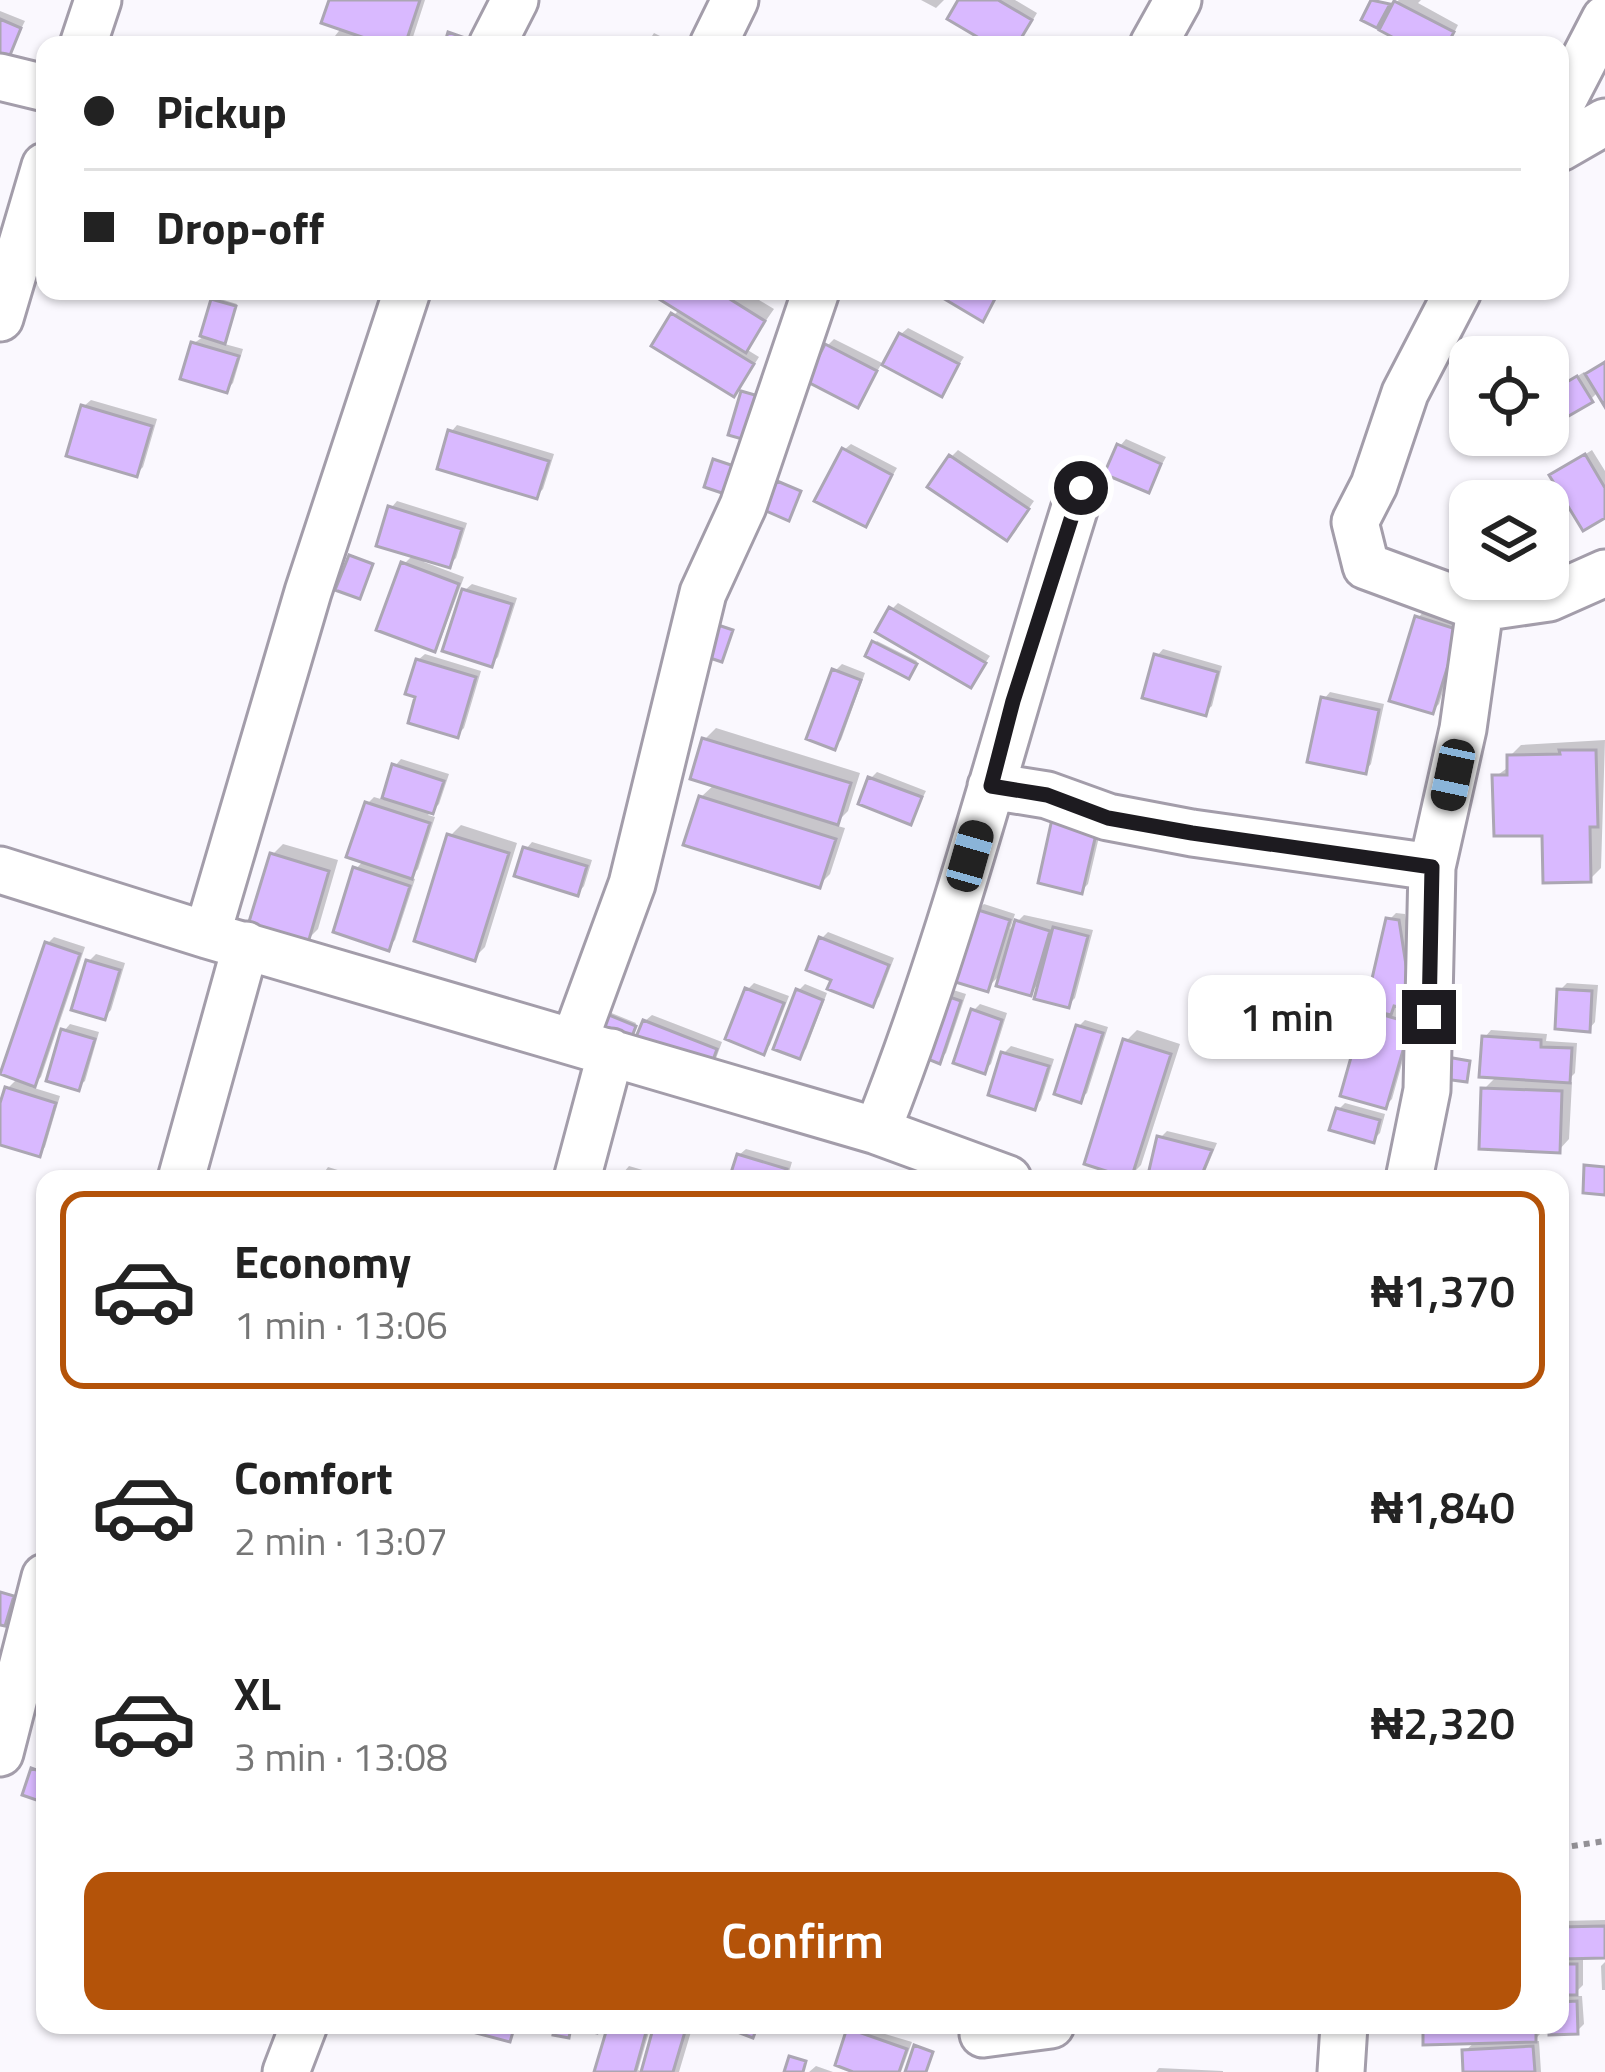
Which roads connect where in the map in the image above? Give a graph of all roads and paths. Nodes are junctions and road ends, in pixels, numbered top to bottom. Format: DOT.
graph roads {
  1 [pos="98,0"];
  2 [pos="514,0"];
  3 [pos="735,0"];
  4 [pos="1178,0"];
  5 [pos="1605,19"];
  6 [pos="86,36"];
  7 [pos="496,36"];
  8 [pos="717,36"];
  9 [pos="1158,36"];
  10 [pos="0,77"];
  11 [pos="36,86"];
  12 [pos="1569,89"];
  13 [pos="1605,122"];
  14 [pos="1569,143"];
  15 [pos="36,196"];
  16 [pos="404,300"];
  17 [pos="813,300"];
  18 [pos="1453,300"];
  19 [pos="0,318"];
  20 [pos="1081,488"];
  21 [pos="1605,573"];
  22 [pos="1480,608"];
  23 [pos="991,786"];
  24 [pos="1432,867"];
  25 [pos="0,870"];
  26 [pos="227,940"];
  27 [pos="593,1047"];
  28 [pos="877,1131"];
  29 [pos="183,1170"];
  30 [pos="578,1170"];
  31 [pos="969,1170"];
  32 [pos="1411,1170"];
  33 [pos="36,1612"];
  34 [pos="0,1753"];
  35 [pos="1605,1841"];
  36 [pos="1569,1847"];
  37 [pos="301,2034"];
  38 [pos="1343,2034"];
  39 [pos="286,2072"];
  40 [pos="1341,2072"];
  1 -- 6 [label="street"];
  2 -- 7 [label="street"];
  3 -- 8 [label="street"];
  4 -- 9 [label="street"];
  5 -- 12 [label="street"];
  10 -- 11 [label="street"];
  13 -- 14 [label="street"];
  15 -- 19 [label="street"];
  16 -- 26 [label="street"];
  17 -- 27 [label="street"];
  18 -- 22 [label="street"];
  20 -- 23 [label="street"];
  21 -- 22 [label="street"];
  22 -- 24 [label="street"];
  23 -- 24 [label="street"];
  23 -- 28 [label="street"];
  24 -- 32 [label="street"];
  25 -- 26 [label="street"];
  26 -- 27 [label="street"];
  26 -- 29 [label="street"];
  27 -- 28 [label="street"];
  27 -- 30 [label="street"];
  28 -- 31 [label="street"];
  33 -- 34 [label="street"];
  35 -- 36 [label="path"];
  37 -- 39 [label="street"];
  38 -- 40 [label="street"];
}
